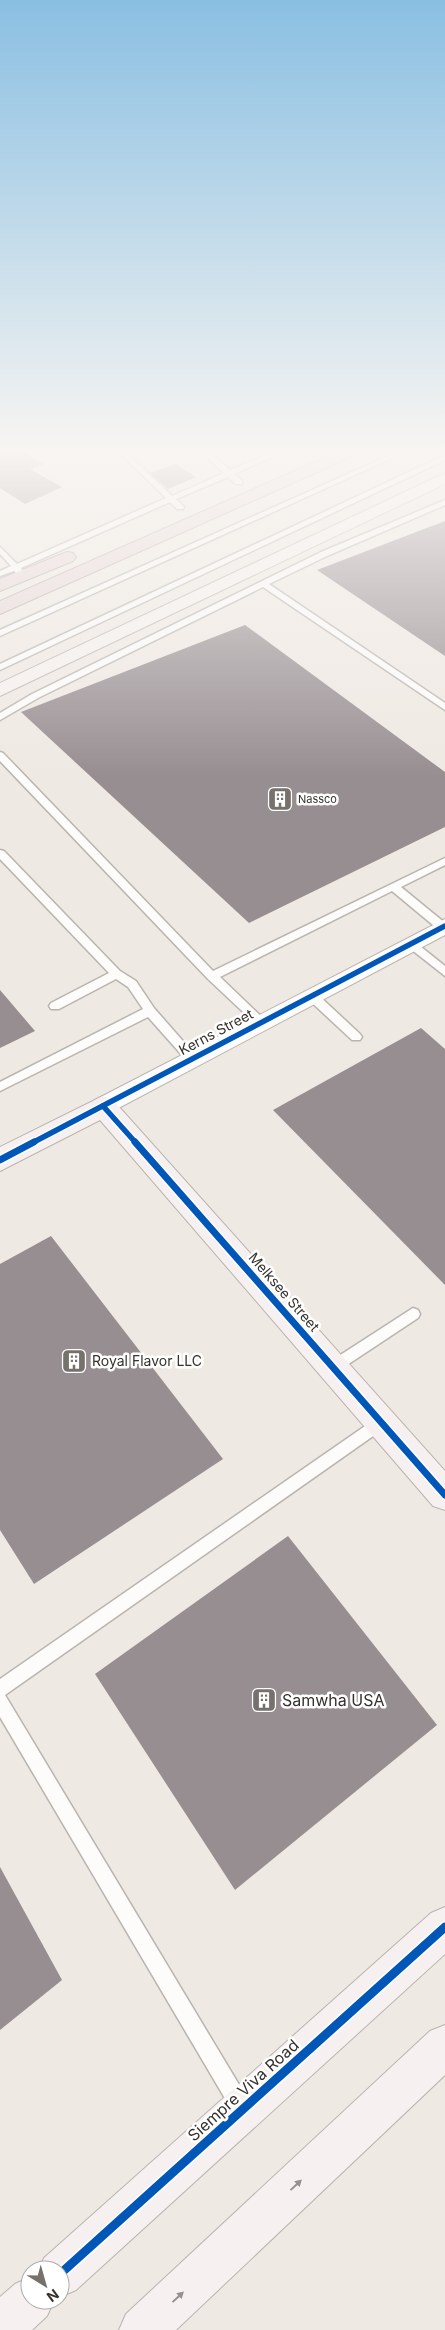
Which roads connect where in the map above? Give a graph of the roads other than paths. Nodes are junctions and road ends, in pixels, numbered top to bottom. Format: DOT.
graph roads {
  1 [pos="8,559"];
  2 [pos="50,559"];
  3 [pos="110,559"];
  4 [pos="166,559"];
  5 [pos="229,559"];
  6 [pos="257,559"];
  7 [pos="276,559"];
  8 [pos="315,559"];
  9 [pos="20,572"];
  10 [pos="0,574"];
  11 [pos="264,584"];
  12 [pos="0,586"];
  13 [pos="0,608"];
  14 [pos="0,634"];
  15 [pos="0,667"];
  16 [pos="0,680"];
  17 [pos="0,690"];
  18 [pos="445,707"];
  19 [pos="0,717"];
  20 [pos="0,755"];
  21 [pos="0,853"];
  22 [pos="445,861"];
  23 [pos="394,887"];
  24 [pos="444,926"];
  25 [pos="411,943"];
  26 [pos="445,972"];
  27 [pos="116,974"];
  28 [pos="212,976"];
  29 [pos="312,996"];
  30 [pos="55,1006"];
  31 [pos="150,1011"];
  32 [pos="261,1022"];
  33 [pos="356,1037"];
  34 [pos="192,1059"];
  35 [pos="0,1087"];
  36 [pos="103,1106"];
  37 [pos="0,1160"];
  38 [pos="413,1314"];
  39 [pos="332,1367"];
  40 [pos="381,1422"];
  41 [pos="445,1495"];
  42 [pos="0,1689"];
  43 [pos="0,1701"];
  44 [pos="445,1927"];
  45 [pos="445,2046"];
  46 [pos="243,2110"];
  47 [pos="70,2265"];
  48 [pos="20,2310"];
  49 [pos="0,2328"];
  50 [pos="142,2330"];
  1 -- 9 [label="lane"];
  2 -- 9 [label="highway"];
  3 -- 13 [label="highway"];
  4 -- 14 [label="lane"];
  5 -- 15 [label="lane"];
  6 -- 16 [label="main road"];
  7 -- 17 [label="main road"];
  8 -- 11 [label="lane"];
  9 -- 10 [label="lane"];
  9 -- 12 [label="highway"];
  11 -- 18 [label="lane"];
  11 -- 19 [label="lane"];
  20 -- 28 [label="lane"];
  21 -- 27 [label="lane"];
  22 -- 23 [label="lane"];
  23 -- 24 [label="lane"];
  23 -- 28 [label="lane"];
  24 -- 25 [label="street, Kerns Street"];
  25 -- 26 [label="lane"];
  25 -- 29 [label="street, Kerns Street"];
  27 -- 30 [label="lane"];
  27 -- 31 [label="lane"];
  28 -- 32 [label="lane"];
  29 -- 32 [label="street, Kerns Street"];
  29 -- 33 [label="lane"];
  31 -- 34 [label="lane"];
  31 -- 35 [label="lane"];
  32 -- 34 [label="street, Kerns Street"];
  34 -- 36 [label="street, Kerns Street"];
  36 -- 37 [label="main road, Kerns Street"];
  36 -- 39 [label="main road, Melksee Street"];
  38 -- 39 [label="lane"];
  39 -- 40 [label="main road, Melksee Street"];
  40 -- 41 [label="main road, Melksee Street"];
  40 -- 42 [label="lane"];
  43 -- 46 [label="lane"];
  44 -- 46 [label="main road, Siempre Viva Road"];
  50 -- 45 [label="main road, one-way"];
  46 -- 47 [label="main road, Siempre Viva Road"];
  48 -- 49 [label="main road"];
}
